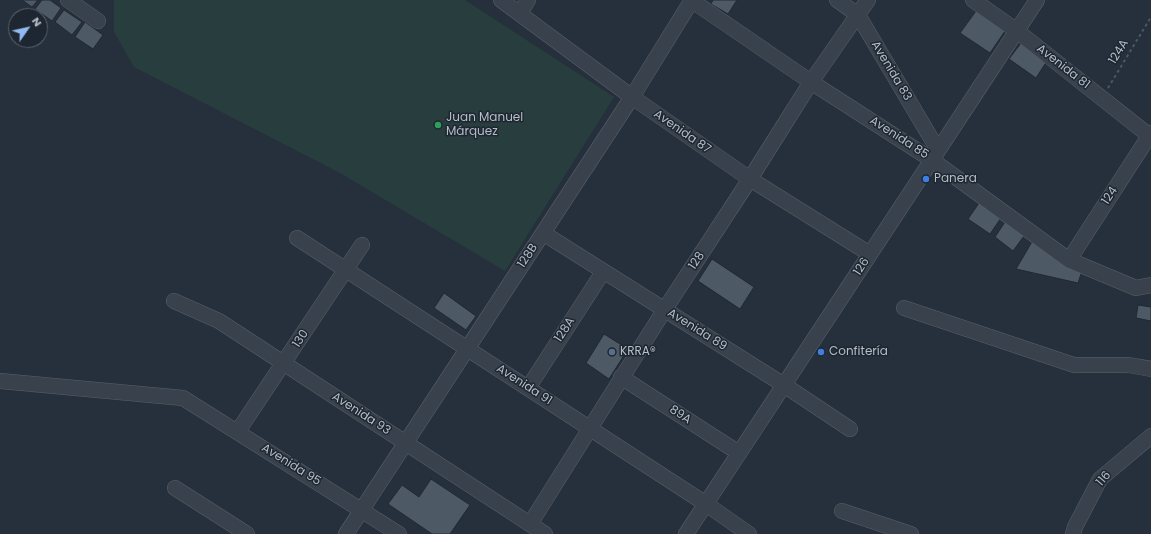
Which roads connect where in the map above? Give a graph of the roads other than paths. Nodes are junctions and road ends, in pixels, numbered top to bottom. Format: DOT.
graph roads {
  1 [pos="68,0"];
  2 [pos="500,0"];
  3 [pos="528,0"];
  4 [pos="691,0"];
  5 [pos="837,0"];
  6 [pos="868,0"];
  7 [pos="973,0"];
  8 [pos="1037,0"];
  9 [pos="520,13"];
  10 [pos="858,15"];
  11 [pos="98,21"];
  12 [pos="1017,31"];
  13 [pos="811,82"];
  14 [pos="632,97"];
  15 [pos="1150,135"];
  16 [pos="935,155"];
  17 [pos="750,179"];
  18 [pos="543,233"];
  19 [pos="297,238"];
  20 [pos="362,245"];
  21 [pos="870,254"];
  22 [pos="1069,260"];
  23 [pos="346,271"];
  24 [pos="603,272"];
  25 [pos="1151,285"];
  26 [pos="174,301"];
  27 [pos="904,308"];
  28 [pos="664,309"];
  29 [pos="467,348"];
  30 [pos="284,364"];
  31 [pos="1151,369"];
  32 [pos="621,377"];
  33 [pos="0,381"];
  34 [pos="784,385"];
  35 [pos="528,388"];
  36 [pos="589,428"];
  37 [pos="850,429"];
  38 [pos="238,431"];
  39 [pos="1151,436"];
  40 [pos="406,444"];
  41 [pos="739,453"];
  42 [pos="175,488"];
  43 [pos="706,504"];
  44 [pos="362,510"];
  45 [pos="842,511"];
  46 [pos="530,524"];
  47 [pos="246,534"];
  48 [pos="346,534"];
  49 [pos="399,534"];
  50 [pos="545,534"];
  51 [pos="686,534"];
  52 [pos="749,534"];
  53 [pos="911,534"];
  54 [pos="1073,534"];
  1 -- 11 [label="street"];
  2 -- 9 [label="street, Avenida 87"];
  3 -- 9 [label="street"];
  4 -- 13 [label="street, Avenida 85"];
  4 -- 14 [label="street, 128B"];
  5 -- 10 [label="street, Avenida 83"];
  6 -- 10 [label="street, 128"];
  7 -- 12 [label="street, Avenida 81"];
  8 -- 12 [label="street, 126"];
  9 -- 14 [label="street, Avenida 87"];
  10 -- 13 [label="street, 128"];
  10 -- 16 [label="street, Avenida 83"];
  12 -- 15 [label="street, Avenida 81"];
  12 -- 16 [label="street, 126"];
  13 -- 16 [label="street, Avenida 85"];
  13 -- 17 [label="street, 128"];
  14 -- 17 [label="street, Avenida 87"];
  14 -- 18 [label="street, 128B"];
  15 -- 22 [label="street, 124"];
  16 -- 21 [label="street, 126"];
  16 -- 22 [label="street, Avenida 85"];
  17 -- 21 [label="street, Avenida 87"];
  17 -- 28 [label="street, 128"];
  18 -- 24 [label="street, Avenida 89"];
  18 -- 29 [label="street, 128B"];
  19 -- 23 [label="street, Avenida 91"];
  20 -- 23 [label="street, 130"];
  21 -- 34 [label="street, 126"];
  22 -- 25 [label="street, Avenida 85"];
  23 -- 29 [label="street, Avenida 91"];
  23 -- 30 [label="street, 130"];
  24 -- 28 [label="street, Avenida 89"];
  24 -- 35 [label="street, 128A"];
  26 -- 30 [label="street, Avenida 93"];
  27 -- 31 [label="street"];
  28 -- 32 [label="street, 128"];
  28 -- 34 [label="street, Avenida 89"];
  29 -- 35 [label="street, Avenida 91"];
  29 -- 40 [label="street, 128B"];
  30 -- 38 [label="street, 130"];
  30 -- 40 [label="street, Avenida 93"];
  32 -- 36 [label="street, 128"];
  32 -- 41 [label="street, 89A"];
  33 -- 38 [label="street, Avenida 95"];
  34 -- 37 [label="street, Avenida 89"];
  34 -- 41 [label="street, 126"];
  35 -- 36 [label="street, Avenida 91"];
  36 -- 43 [label="street, Avenida 91"];
  36 -- 46 [label="street, 128"];
  38 -- 44 [label="street, Avenida 95"];
  39 -- 54 [label="street, 116"];
  40 -- 44 [label="street, 128B"];
  40 -- 46 [label="street, Avenida 93"];
  41 -- 43 [label="street, 126"];
  42 -- 47 [label="street"];
  43 -- 51 [label="street, 126"];
  43 -- 52 [label="street, Avenida 91"];
  44 -- 48 [label="street, 128B"];
  44 -- 49 [label="street, Avenida 95"];
  45 -- 53 [label="street"];
  46 -- 50 [label="street, Avenida 93"];
}
